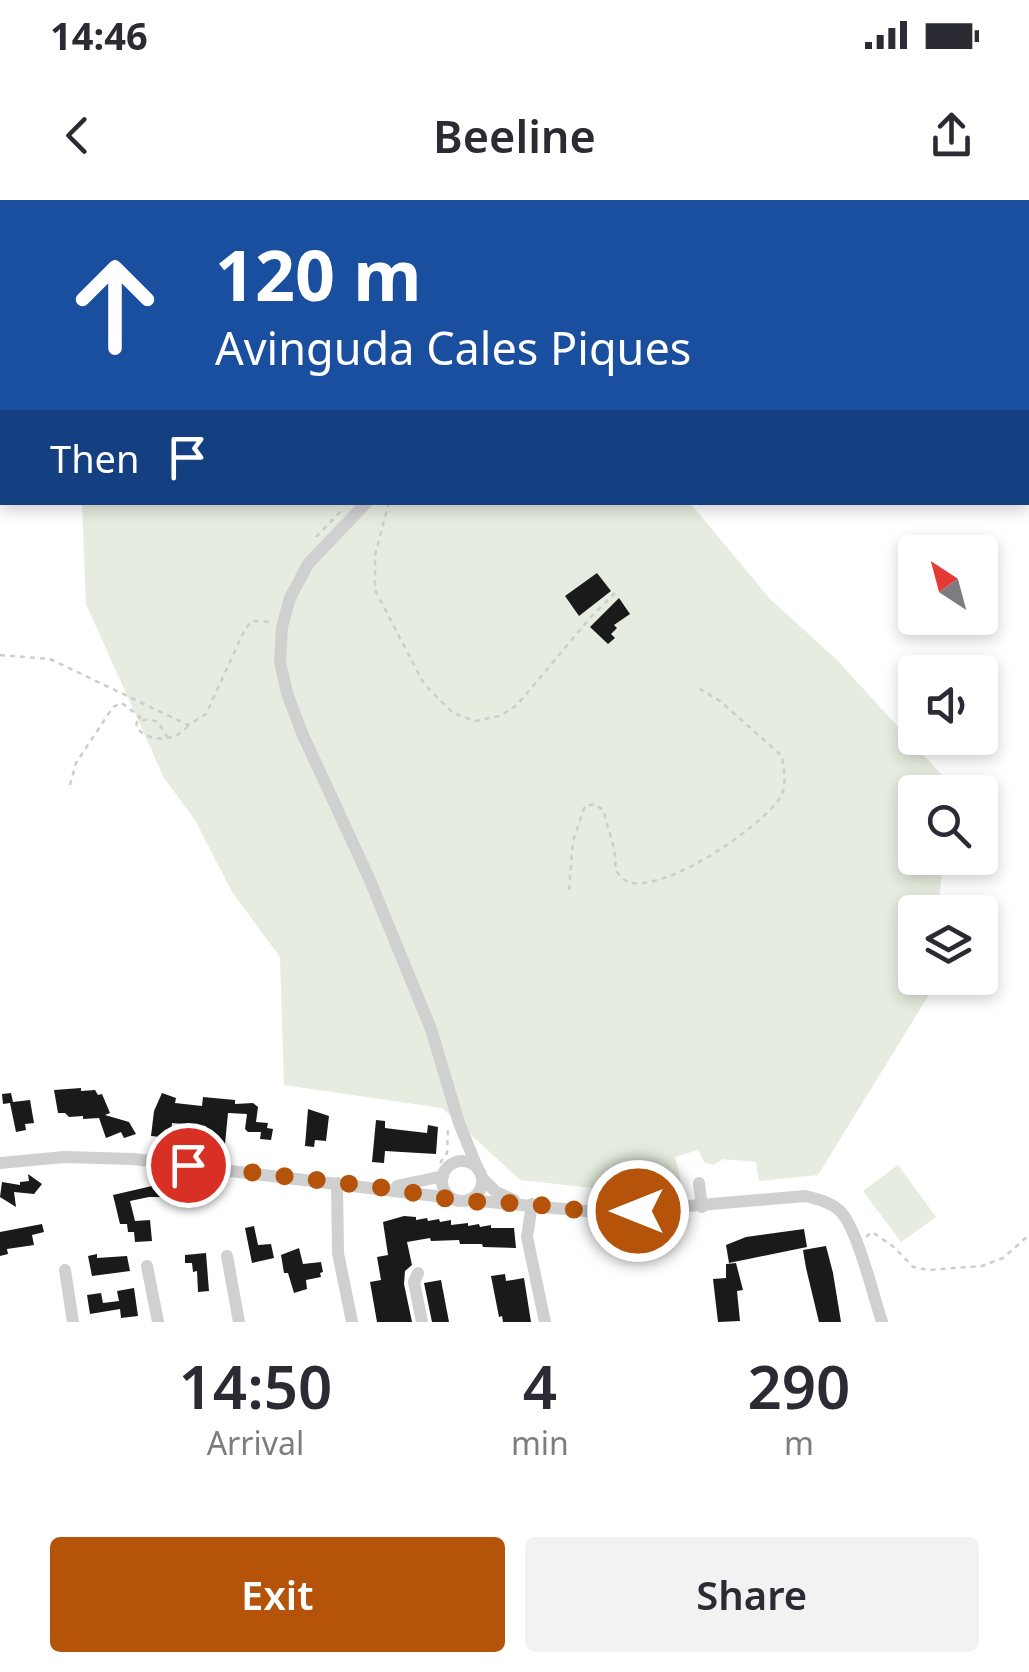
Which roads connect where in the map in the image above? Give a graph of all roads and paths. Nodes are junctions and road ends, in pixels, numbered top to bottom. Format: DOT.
graph roads {
  1 [pos="363,505"];
  2 [pos="388,505"];
  3 [pos="618,590"];
  4 [pos="282,627"];
  5 [pos="0,655"];
  6 [pos="700,689"];
  7 [pos="138,722"];
  8 [pos="188,725"];
  9 [pos="168,738"];
  10 [pos="70,784"];
  11 [pos="570,890"];
  12 [pos="459,1122"];
  13 [pos="0,1163"];
  14 [pos="446,1171"];
  15 [pos="480,1173"];
  16 [pos="338,1183"];
  17 [pos="699,1183"];
  18 [pos="386,1188"];
  19 [pos="452,1198"];
  20 [pos="468,1200"];
  21 [pos="526,1204"];
  22 [pos="702,1206"];
  23 [pos="1029,1235"];
  24 [pos="856,1243"];
  25 [pos="227,1256"];
  26 [pos="147,1266"];
  27 [pos="65,1270"];
  28 [pos="418,1273"];
  29 [pos="73,1322"];
  30 [pos="158,1322"];
  31 [pos="239,1322"];
  32 [pos="352,1322"];
  33 [pos="422,1322"];
  34 [pos="545,1322"];
  35 [pos="882,1322"];
  1 -- 4 [label="street"];
  2 -- 3 [label="path"];
  4 -- 8 [label="path"];
  4 -- 12 [label="street"];
  5 -- 8 [label="path"];
  6 -- 11 [label="path"];
  7 -- 9 [label="path"];
  7 -- 9 [label="path"];
  7 -- 10 [label="path"];
  8 -- 9 [label="path"];
  12 -- 14 [label="street"];
  12 -- 15 [label="street"];
  13 -- 16 [label="street"];
  14 -- 15 [label="street"];
  14 -- 18 [label="street"];
  14 -- 19 [label="street"];
  15 -- 20 [label="street"];
  15 -- 21 [label="street"];
  16 -- 18 [label="street"];
  16 -- 32 [label="street"];
  17 -- 22 [label="street"];
  18 -- 19 [label="street"];
  19 -- 20 [label="street"];
  20 -- 21 [label="street"];
  21 -- 22 [label="street"];
  21 -- 34 [label="street"];
  22 -- 24 [label="street"];
  23 -- 24 [label="path"];
  24 -- 35 [label="street"];
  25 -- 31 [label="street"];
  26 -- 30 [label="street"];
  27 -- 29 [label="street"];
  28 -- 33 [label="street"];
}
